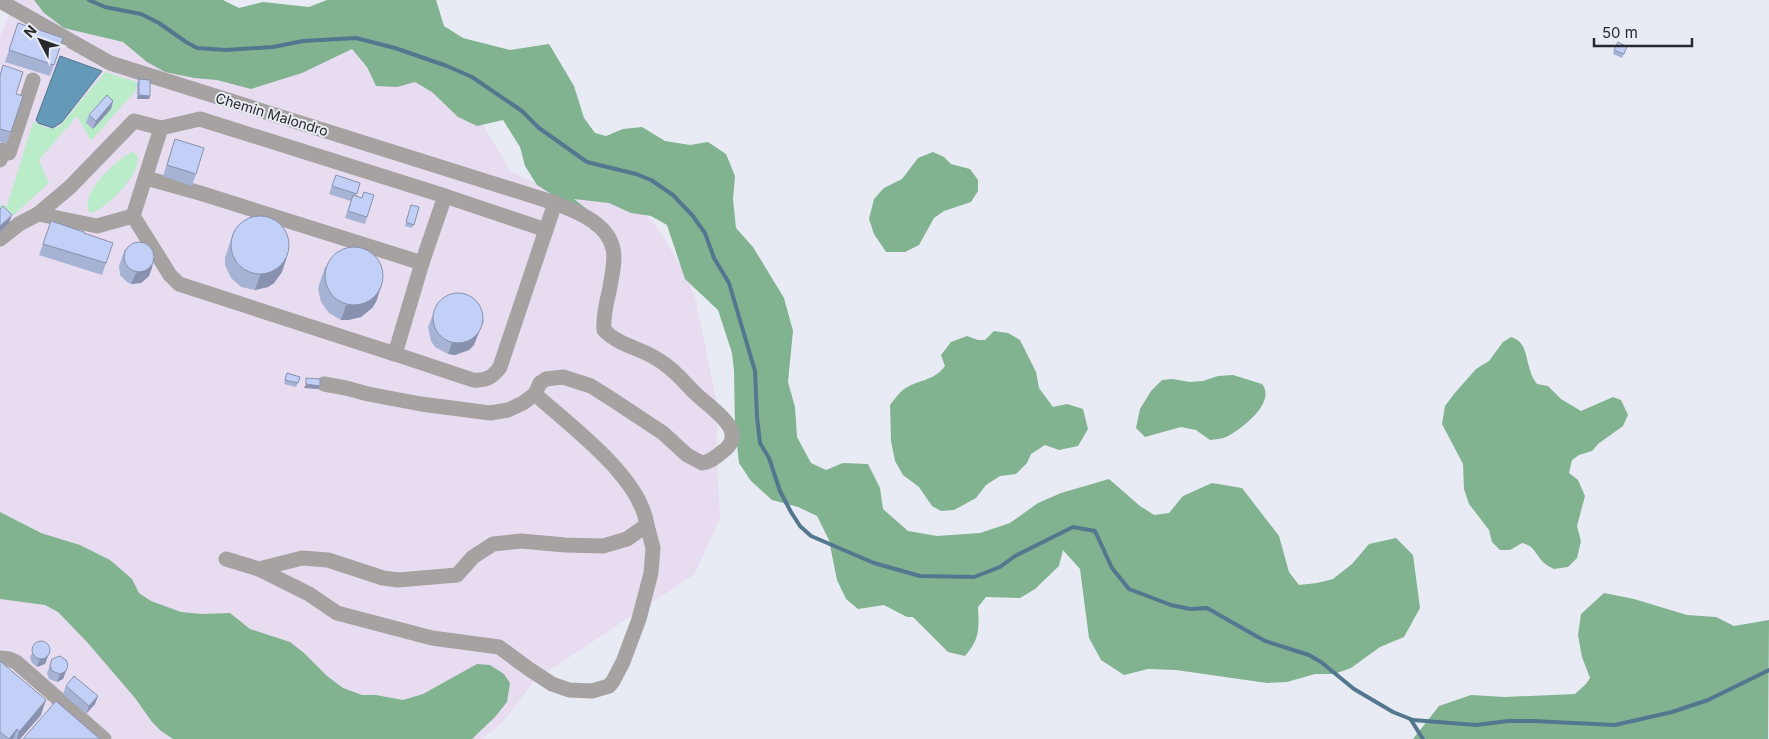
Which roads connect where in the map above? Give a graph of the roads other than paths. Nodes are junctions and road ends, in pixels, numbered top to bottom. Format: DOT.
graph roads {
  1 [pos="0,1"];
  2 [pos="33,80"];
  3 [pos="161,128"];
  4 [pos="0,160"];
  5 [pos="146,178"];
  6 [pos="445,196"];
  7 [pos="555,203"];
  8 [pos="38,214"];
  9 [pos="133,216"];
  10 [pos="546,230"];
  11 [pos="0,238"];
  12 [pos="422,263"];
  13 [pos="395,354"];
  14 [pos="324,384"];
  15 [pos="535,394"];
  16 [pos="647,524"];
  17 [pos="226,559"];
  18 [pos="259,570"];
  19 [pos="0,658"];
  20 [pos="104,739"];
  1 -- 7 [label="lane, Chemin Malondro"];
  2 -- 4 [label="lane"];
  3 -- 5 [label="lane"];
  3 -- 6 [label="lane"];
  3 -- 8 [label="lane"];
  5 -- 9 [label="lane"];
  5 -- 12 [label="lane"];
  6 -- 10 [label="lane"];
  6 -- 12 [label="lane"];
  7 -- 10 [label="lane"];
  7 -- 15 [label="lane, Chemin Malondro"];
  8 -- 9 [label="lane"];
  8 -- 11 [label="lane"];
  9 -- 13 [label="lane"];
  10 -- 13 [label="lane"];
  12 -- 13 [label="lane"];
  14 -- 15 [label="lane"];
  15 -- 16 [label="lane"];
  16 -- 18 [label="lane"];
  16 -- 18 [label="lane"];
  17 -- 18 [label="lane"];
  19 -- 20 [label="lane"];
}
